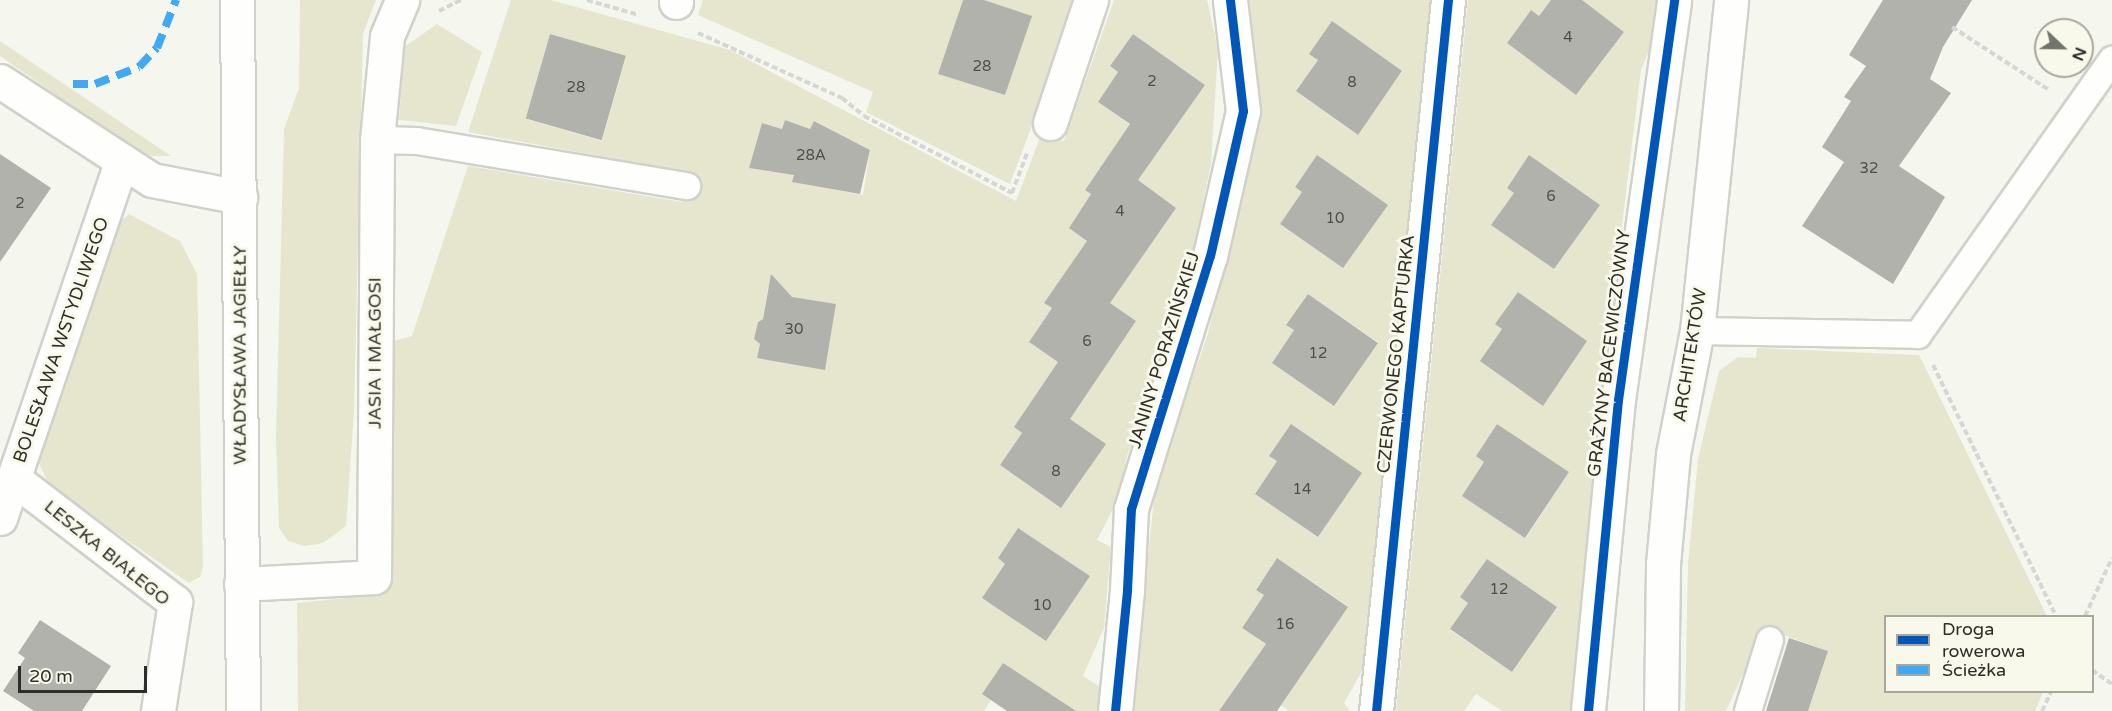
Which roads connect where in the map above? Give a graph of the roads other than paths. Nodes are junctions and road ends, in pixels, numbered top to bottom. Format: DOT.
graph roads {
  1 [pos="237,0"];
  2 [pos="402,0"];
  3 [pos="1091,0"];
  4 [pos="1230,0"];
  5 [pos="1448,0"];
  6 [pos="1674,0"];
  7 [pos="1731,0"];
  8 [pos="2112,60"];
  9 [pos="0,81"];
  10 [pos="1050,123"];
  11 [pos="377,140"];
  12 [pos="121,162"];
  13 [pos="687,186"];
  14 [pos="240,197"];
  15 [pos="1697,331"];
  16 [pos="14,479"];
  17 [pos="0,518"];
  18 [pos="241,585"];
  19 [pos="1770,640"];
  20 [pos="158,711"];
  21 [pos="243,711"];
  22 [pos="1115,711"];
  23 [pos="1376,711"];
  24 [pos="1588,711"];
  25 [pos="1660,711"];
  26 [pos="1748,711"];
  1 -- 14 [label="street, WŁADYSŁAWA JAGIEŁŁY"];
  2 -- 11 [label="street, JASIA I MAŁGOSI"];
  3 -- 10 [label="street"];
  4 -- 22 [label="street, JANINY PORAZIŃSKIEJ"];
  5 -- 23 [label="street, CZERWONEGO KAPTURKA"];
  6 -- 24 [label="street, GRAŻYNY BACEWICZÓWNY"];
  7 -- 15 [label="street, ARCHITEKTÓW"];
  8 -- 15 [label="lane"];
  9 -- 12 [label="street"];
  11 -- 13 [label="lane"];
  11 -- 18 [label="street, JASIA I MAŁGOSI"];
  12 -- 14 [label="street"];
  12 -- 16 [label="street, BOLESŁAWA WSTYDLIWEGO"];
  14 -- 18 [label="street, WŁADYSŁAWA JAGIEŁŁY"];
  15 -- 25 [label="street, ARCHITEKTÓW"];
  16 -- 17 [label="street, BOLESŁAWA WSTYDLIWEGO"];
  16 -- 20 [label="street, LESZKA BIAŁEGO"];
  18 -- 21 [label="street, WŁADYSŁAWA JAGIEŁŁY"];
  19 -- 26 [label="lane"];
}
